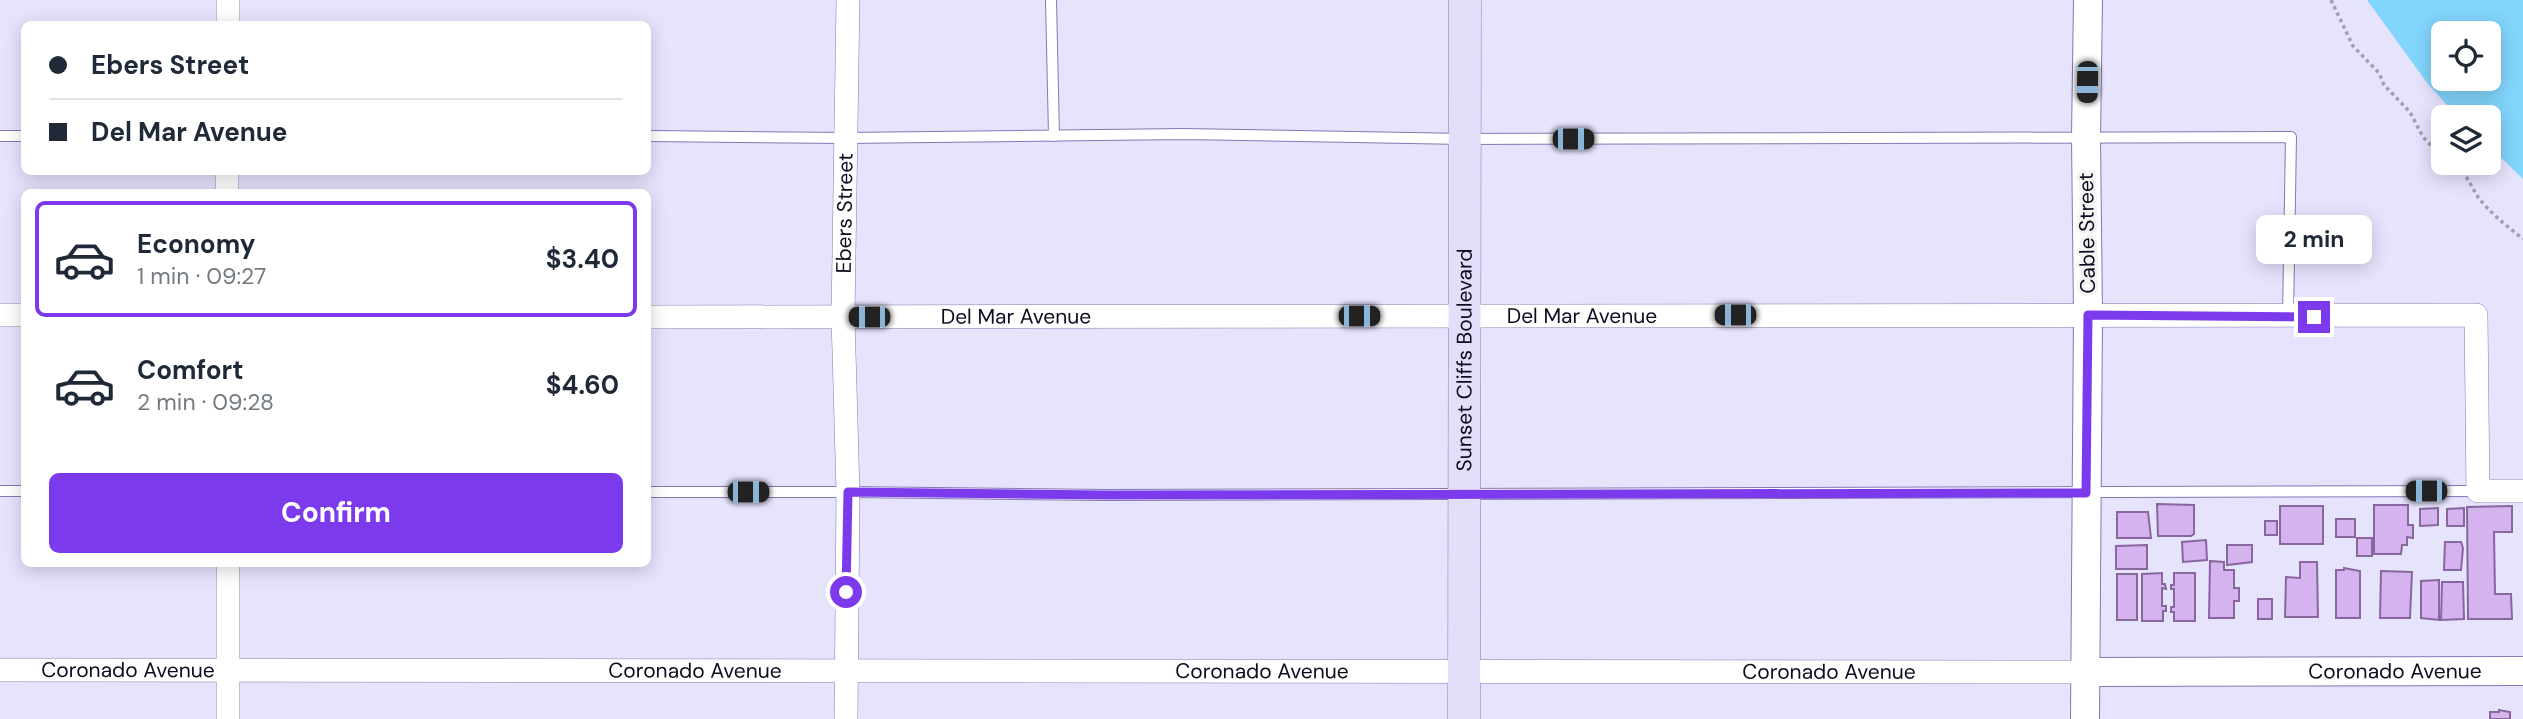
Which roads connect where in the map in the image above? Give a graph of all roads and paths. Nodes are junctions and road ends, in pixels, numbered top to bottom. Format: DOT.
graph roads {
  1 [pos="228,0"];
  2 [pos="848,0"];
  3 [pos="1051,0"];
  4 [pos="1465,0"];
  5 [pos="2088,0"];
  6 [pos="2331,0"];
  7 [pos="228,21"];
  8 [pos="0,136"];
  9 [pos="21,136"];
  10 [pos="651,136"];
  11 [pos="1054,136"];
  12 [pos="2086,137"];
  13 [pos="846,138"];
  14 [pos="1465,139"];
  15 [pos="2431,145"];
  16 [pos="2465,175"];
  17 [pos="2523,239"];
  18 [pos="0,315"];
  19 [pos="21,315"];
  20 [pos="1464,315"];
  21 [pos="2088,315"];
  22 [pos="651,317"];
  23 [pos="843,317"];
  24 [pos="2288,317"];
  25 [pos="0,491"];
  26 [pos="21,491"];
  27 [pos="2478,491"];
  28 [pos="2523,491"];
  29 [pos="651,492"];
  30 [pos="848,492"];
  31 [pos="2086,493"];
  32 [pos="1464,494"];
  33 [pos="228,567"];
  34 [pos="0,670"];
  35 [pos="846,671"];
  36 [pos="1464,671"];
  37 [pos="2523,671"];
  38 [pos="228,672"];
  39 [pos="2085,672"];
  40 [pos="228,719"];
  41 [pos="846,719"];
  42 [pos="1464,719"];
  43 [pos="2085,719"];
  1 -- 7 [label="street"];
  2 -- 13 [label="street, Ebers Street"];
  3 -- 11 [label="lane"];
  4 -- 14 [label="main road, Sunset Cliffs Boulevard"];
  5 -- 12 [label="street, Cable Street"];
  6 -- 15 [label="path"];
  8 -- 9 [label="lane"];
  10 -- 13 [label="lane"];
  11 -- 13 [label="lane"];
  11 -- 14 [label="lane"];
  12 -- 14 [label="lane"];
  12 -- 21 [label="street, Cable Street"];
  12 -- 24 [label="lane"];
  13 -- 23 [label="street, Ebers Street"];
  14 -- 20 [label="main road, Sunset Cliffs Boulevard"];
  16 -- 17 [label="path"];
  18 -- 19 [label="street"];
  20 -- 21 [label="street, Del Mar Avenue"];
  20 -- 23 [label="street, Del Mar Avenue"];
  20 -- 32 [label="main road, Sunset Cliffs Boulevard"];
  21 -- 24 [label="street, Del Mar Avenue"];
  21 -- 31 [label="street, Cable Street"];
  22 -- 23 [label="street, Del Mar Avenue"];
  23 -- 30 [label="street, Ebers Street"];
  24 -- 27 [label="street, Del Mar Avenue"];
  25 -- 26 [label="lane"];
  27 -- 28 [label="street"];
  27 -- 31 [label="lane"];
  29 -- 30 [label="lane"];
  30 -- 32 [label="lane"];
  30 -- 35 [label="street, Ebers Street"];
  31 -- 32 [label="lane"];
  31 -- 39 [label="street, Cable Street"];
  32 -- 36 [label="main road, Sunset Cliffs Boulevard"];
  33 -- 38 [label="street"];
  34 -- 38 [label="street, Coronado Avenue"];
  35 -- 36 [label="street, Coronado Avenue"];
  35 -- 38 [label="street, Coronado Avenue"];
  35 -- 41 [label="street, Ebers Street"];
  36 -- 39 [label="street, Coronado Avenue"];
  36 -- 42 [label="main road, Sunset Cliffs Boulevard"];
  37 -- 39 [label="street, Coronado Avenue"];
  38 -- 40 [label="street"];
  39 -- 43 [label="street, Cable Street"];
}
